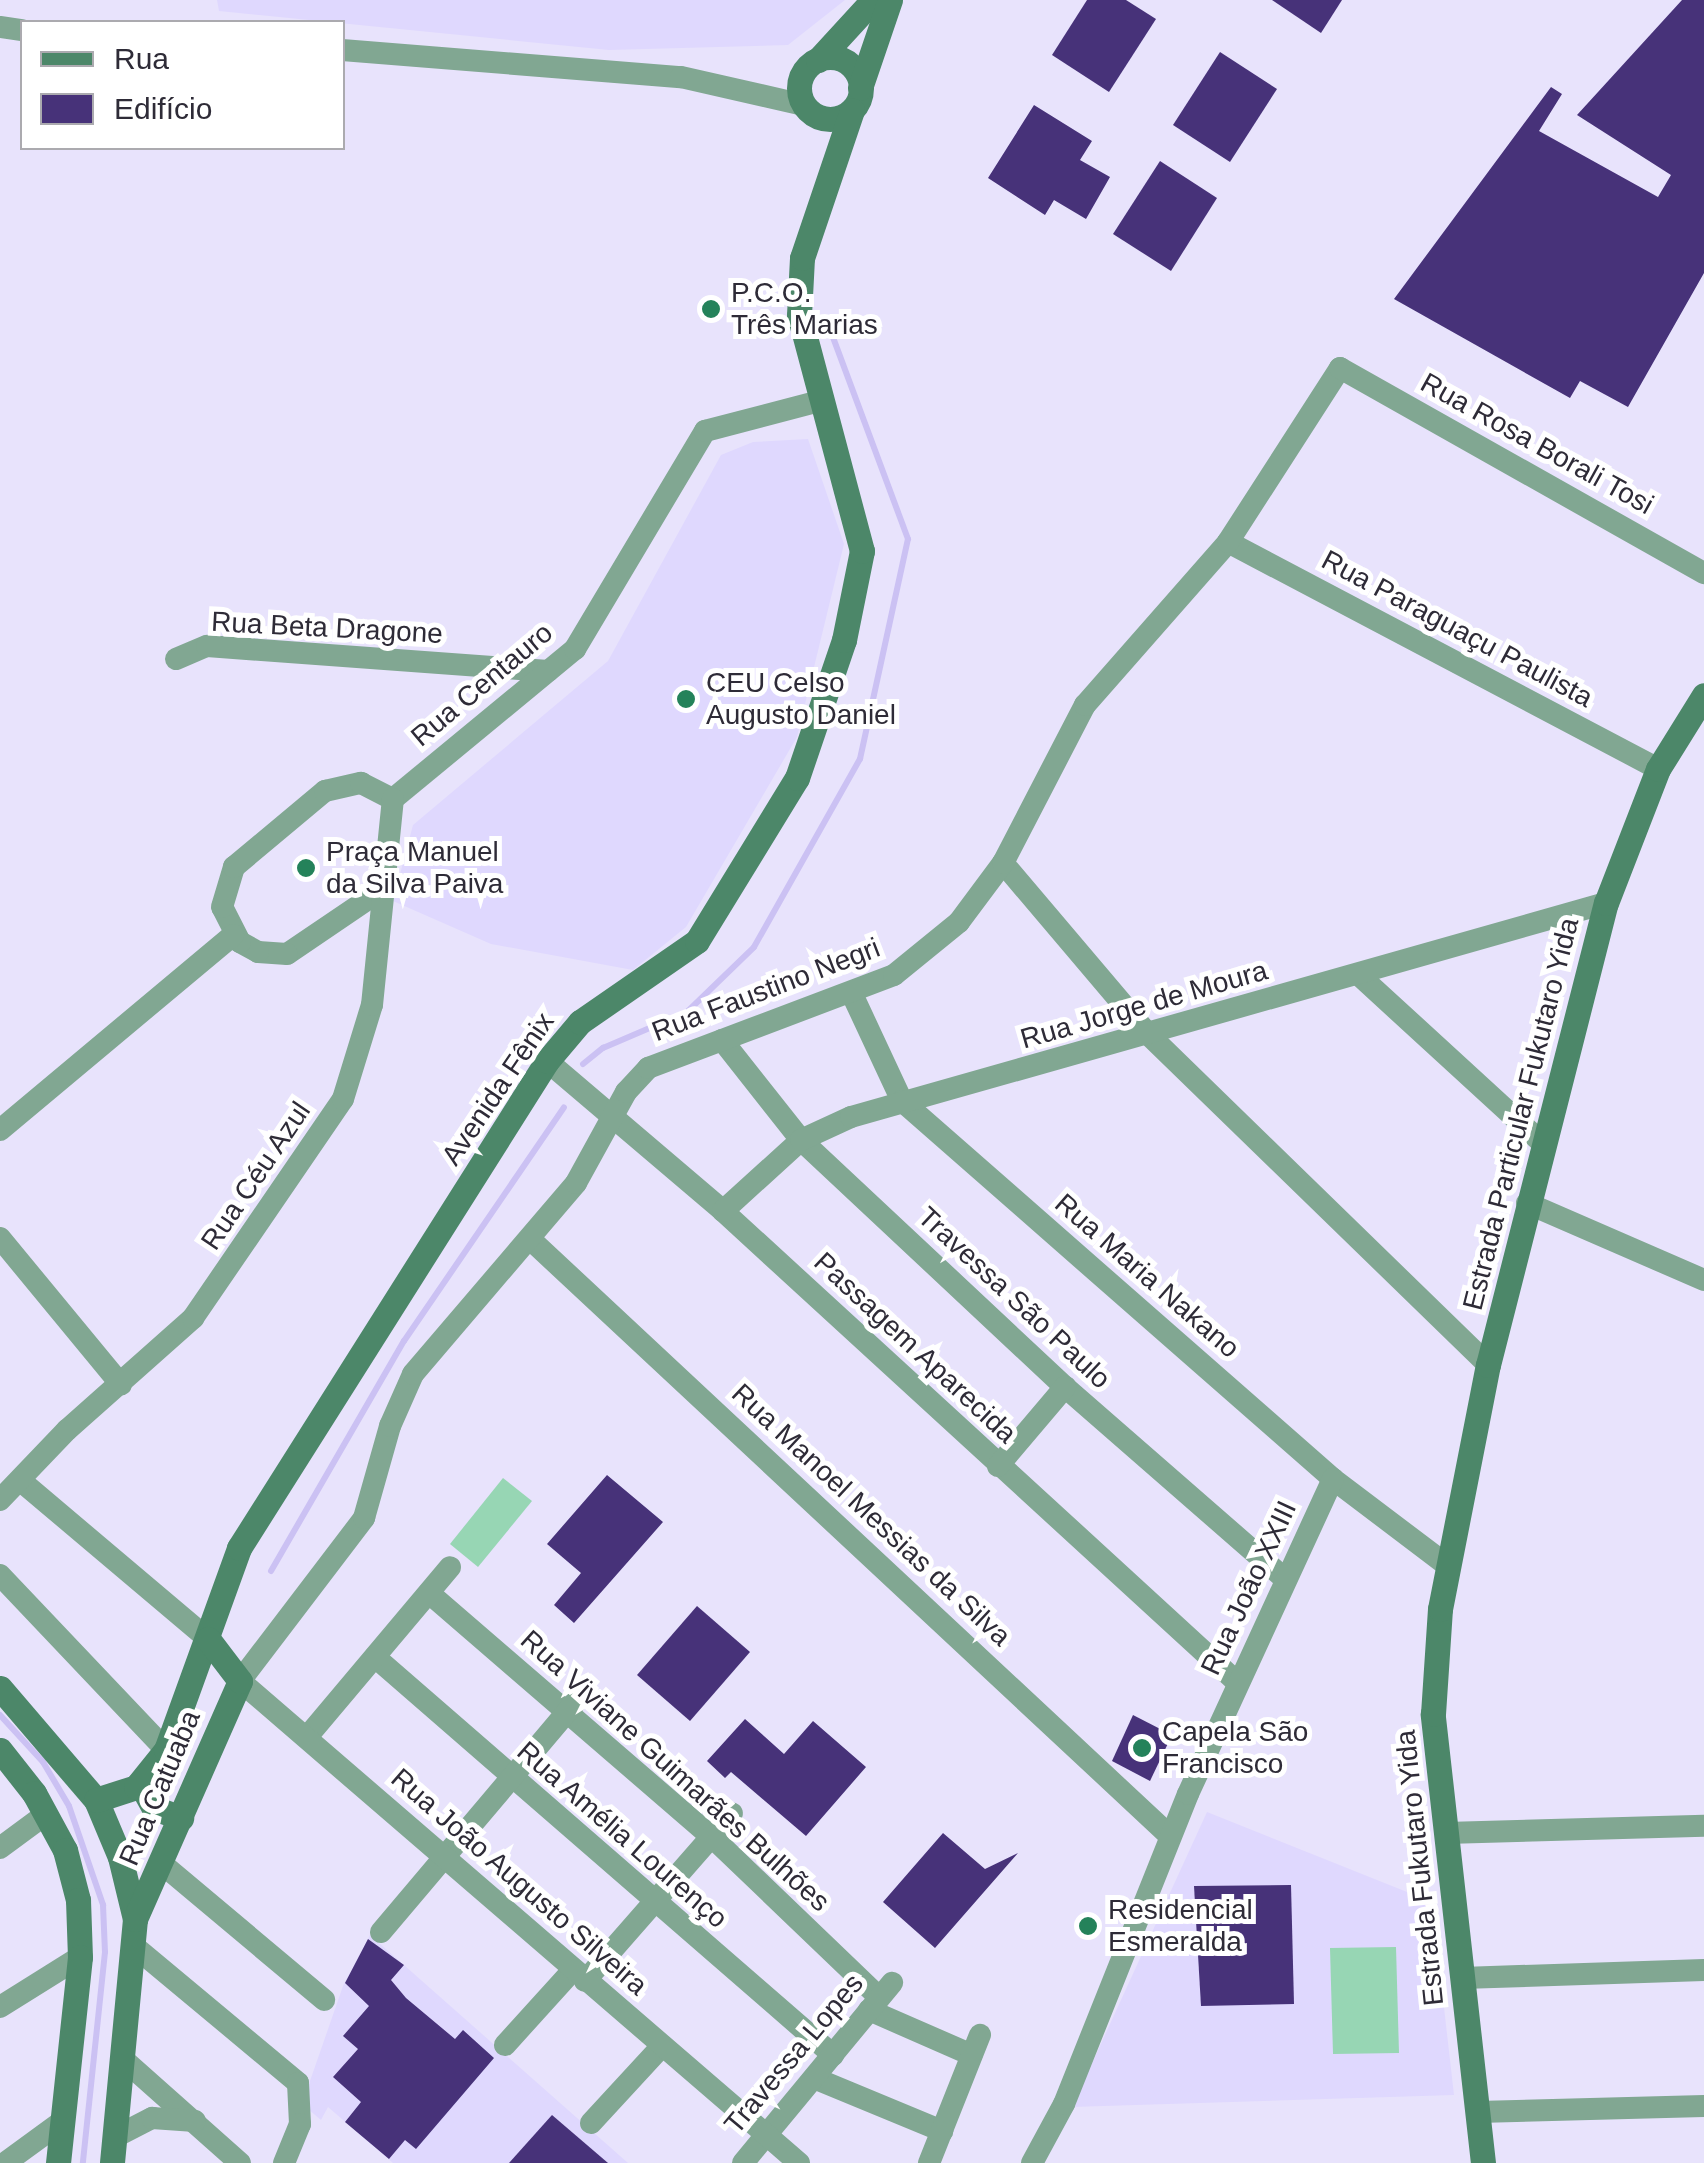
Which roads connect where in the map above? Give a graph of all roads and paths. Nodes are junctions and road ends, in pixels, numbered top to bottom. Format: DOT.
graph roads {
  1 [pos="873,0"];
  2 [pos="890,0"];
  3 [pos="345,50"];
  4 [pos="818,60"];
  5 [pos="856,99"];
  6 [pos="809,110"];
  7 [pos="829,166"];
  8 [pos="1340,368"];
  9 [pos="820,401"];
  10 [pos="1228,542"];
  11 [pos="1704,573"];
  12 [pos="176,659"];
  13 [pos="476,668"];
  14 [pos="548,671"];
  15 [pos="1704,695"];
  16 [pos="515,698"];
  17 [pos="1658,769"];
  18 [pos="393,799"];
  19 [pos="1004,863"];
  20 [pos="380,891"];
  21 [pos="1606,903"];
  22 [pos="233,935"];
  23 [pos="1360,976"];
  24 [pos="852,994"];
  25 [pos="1148,1034"];
  26 [pos="722,1040"];
  27 [pos="547,1061"];
  28 [pos="902,1102"];
  29 [pos="614,1118"];
  30 [pos="0,1130"];
  31 [pos="800,1140"];
  32 [pos="1542,1142"];
  33 [pos="1527,1203"];
  34 [pos="724,1211"];
  35 [pos="0,1238"];
  36 [pos="530,1239"];
  37 [pos="1704,1280"];
  38 [pos="1488,1365"];
  39 [pos="121,1385"];
  40 [pos="1065,1387"];
  41 [pos="998,1466"];
  42 [pos="1333,1479"];
  43 [pos="21,1482"];
  44 [pos="0,1500"];
  45 [pos="1448,1566"];
  46 [pos="450,1567"];
  47 [pos="0,1575"];
  48 [pos="1286,1580"];
  49 [pos="429,1593"];
  50 [pos="208,1638"];
  51 [pos="375,1657"];
  52 [pos="240,1681"];
  53 [pos="1238,1683"];
  54 [pos="0,1688"];
  55 [pos="584,1691"];
  56 [pos="568,1714"];
  57 [pos="307,1738"];
  58 [pos="0,1750"];
  59 [pos="166,1750"];
  60 [pos="510,1780"];
  61 [pos="140,1783"];
  62 [pos="96,1800"];
  63 [pos="46,1814"];
  64 [pos="732,1814"];
  65 [pos="181,1818"];
  66 [pos="1704,1826"];
  67 [pos="1446,1832"];
  68 [pos="1170,1836"];
  69 [pos="712,1837"];
  70 [pos="0,1848"];
  71 [pos="444,1858"];
  72 [pos="162,1862"];
  73 [pos="653,1902"];
  74 [pos="135,1919"];
  75 [pos="381,1932"];
  76 [pos="135,1946"];
  77 [pos="80,1956"];
  78 [pos="1704,1970"];
  79 [pos="579,1976"];
  80 [pos="1462,1978"];
  81 [pos="880,1997"];
  82 [pos="324,2000"];
  83 [pos="0,2006"];
  84 [pos="506,2045"];
  85 [pos="662,2046"];
  86 [pos="832,2056"];
  87 [pos="124,2060"];
  88 [pos="814,2078"];
  89 [pos="1704,2106"];
  90 [pos="1478,2112"];
  91 [pos="64,2120"];
  92 [pos="195,2121"];
  93 [pos="591,2123"];
  94 [pos="942,2131"];
  95 [pos="765,2136"];
  96 [pos="114,2150"];
  97 [pos="6,2163"];
  98 [pos="58,2163"];
  99 [pos="240,2163"];
  100 [pos="284,2163"];
  101 [pos="743,2163"];
  102 [pos="798,2163"];
  103 [pos="929,2163"];
  104 [pos="1032,2163"];
  105 [pos="1483,2163"];
  1 -- 4 [label="street"];
  2 -- 5 [label="street, Avenida Fênix"];
  3 -- 6 [label="street"];
  4 -- 5 [label="street"];
  4 -- 6 [label="street"];
  5 -- 6 [label="street"];
  5 -- 7 [label="street, Avenida Fênix"];
  6 -- 7 [label="street, Avenida Fênix"];
  7 -- 9 [label="street, Avenida Fênix"];
  8 -- 10 [label="street, Rua Faustino Negri"];
  8 -- 11 [label="street, Rua Rosa Borali Tosi"];
  9 -- 14 [label="street, Rua Centauro"];
  9 -- 27 [label="street, Avenida Fênix"];
  10 -- 17 [label="street, Rua Paraguaçu Paulista"];
  10 -- 19 [label="street, Rua Faustino Negri"];
  12 -- 13 [label="street, Rua Beta Dragone"];
  13 -- 14 [label="street, Rua Beta Dragone"];
  13 -- 16 [label="street, Rua Beta Dragone"];
  14 -- 16 [label="street, Rua Centauro"];
  15 -- 17 [label="street, Estrada Particular Fukutaro Yida"];
  16 -- 18 [label="street, Rua Centauro"];
  17 -- 21 [label="street, Estrada Particular Fukutaro Yida"];
  18 -- 20 [label="street, Rua Céu Azul"];
  18 -- 22 [label="street"];
  19 -- 24 [label="street, Rua Faustino Negri"];
  19 -- 25 [label="street"];
  20 -- 22 [label="street"];
  20 -- 39 [label="street, Rua Céu Azul"];
  21 -- 23 [label="street, Rua Jorge de Moura"];
  21 -- 32 [label="street, Estrada Particular Fukutaro Yida"];
  22 -- 30 [label="street"];
  23 -- 25 [label="street, Rua Jorge de Moura"];
  23 -- 32 [label="street"];
  24 -- 26 [label="street, Rua Faustino Negri"];
  24 -- 28 [label="street, Rua Maria Nakano"];
  25 -- 28 [label="street, Rua Jorge de Moura"];
  25 -- 38 [label="street"];
  26 -- 29 [label="street, Rua Faustino Negri"];
  26 -- 31 [label="street, Travessa São Paulo"];
  27 -- 29 [label="street, Passagem Aparecida"];
  27 -- 50 [label="street, Avenida Fênix"];
  28 -- 31 [label="street, Rua Jorge de Moura"];
  28 -- 42 [label="street, Rua Maria Nakano"];
  29 -- 34 [label="street, Passagem Aparecida"];
  29 -- 36 [label="street, Rua Faustino Negri"];
  31 -- 34 [label="street, Rua Jorge de Moura"];
  31 -- 40 [label="street, Travessa São Paulo"];
  32 -- 33 [label="street, Estrada Particular Fukutaro Yida"];
  33 -- 37 [label="street"];
  33 -- 38 [label="street, Estrada Particular Fukutaro Yida"];
  34 -- 41 [label="street, Passagem Aparecida"];
  35 -- 39 [label="street"];
  36 -- 52 [label="street, Rua Faustino Negri"];
  36 -- 68 [label="street, Rua Manoel Messias da Silva"];
  38 -- 45 [label="street, Estrada Particular Fukutaro Yida"];
  39 -- 43 [label="street, Rua Céu Azul"];
  40 -- 41 [label="street"];
  40 -- 48 [label="street, Travessa São Paulo"];
  41 -- 53 [label="street, Passagem Aparecida"];
  42 -- 45 [label="street, Rua Maria Nakano"];
  42 -- 48 [label="street, Rua João XXIII"];
  43 -- 44 [label="street, Rua Céu Azul"];
  43 -- 50 [label="street"];
  45 -- 67 [label="street, Estrada Fukutaro Yida"];
  46 -- 49 [label="street"];
  47 -- 59 [label="street"];
  48 -- 53 [label="street, Rua João XXIII"];
  49 -- 51 [label="street"];
  49 -- 56 [label="street, Rua Viviane Guimarães Bulhões"];
  50 -- 52 [label="street, Rua João Augusto Silveira"];
  50 -- 59 [label="street, Avenida Fênix"];
  51 -- 57 [label="street"];
  51 -- 60 [label="street, Rua Amélia Lourenço"];
  52 -- 57 [label="street, Rua João Augusto Silveira"];
  52 -- 65 [label="street, Rua Catuaba"];
  53 -- 68 [label="street, Rua João XXIII"];
  54 -- 62 [label="street"];
  55 -- 56 [label="street"];
  56 -- 60 [label="street"];
  56 -- 69 [label="street, Rua Viviane Guimarães Bulhões"];
  57 -- 71 [label="street, Rua João Augusto Silveira"];
  58 -- 63 [label="street"];
  59 -- 61 [label="street, Avenida Fênix"];
  60 -- 71 [label="street"];
  60 -- 73 [label="street, Rua Amélia Lourenço"];
  61 -- 62 [label="street"];
  61 -- 65 [label="street"];
  62 -- 74 [label="street"];
  63 -- 70 [label="street"];
  63 -- 77 [label="street"];
  64 -- 69 [label="street"];
  65 -- 72 [label="street, Rua Catuaba"];
  66 -- 67 [label="street"];
  67 -- 80 [label="street, Estrada Fukutaro Yida"];
  68 -- 104 [label="street, Rua João XXIII"];
  69 -- 73 [label="street"];
  69 -- 81 [label="street, Rua Viviane Guimarães Bulhões"];
  71 -- 75 [label="street"];
  71 -- 79 [label="street, Rua João Augusto Silveira"];
  72 -- 74 [label="street, Rua Catuaba"];
  72 -- 82 [label="street"];
  73 -- 79 [label="street"];
  73 -- 86 [label="street, Rua Amélia Lourenço"];
  74 -- 76 [label="street"];
  76 -- 87 [label="street"];
  76 -- 100 [label="street"];
  77 -- 83 [label="street"];
  77 -- 91 [label="street"];
  78 -- 80 [label="street"];
  79 -- 84 [label="street"];
  79 -- 85 [label="street, Rua João Augusto Silveira"];
  80 -- 90 [label="street, Estrada Fukutaro Yida"];
  81 -- 86 [label="street, Travessa Lopes"];
  81 -- 94 [label="street, Rua Viviane Guimarães Bulhões"];
  85 -- 93 [label="street"];
  85 -- 95 [label="street, Rua João Augusto Silveira"];
  86 -- 88 [label="street, Travessa Lopes"];
  87 -- 92 [label="street"];
  87 -- 96 [label="street"];
  88 -- 94 [label="street"];
  88 -- 95 [label="street, Travessa Lopes"];
  89 -- 90 [label="street"];
  90 -- 105 [label="street, Estrada Fukutaro Yida"];
  91 -- 97 [label="street"];
  91 -- 98 [label="street"];
  92 -- 96 [label="street"];
  92 -- 99 [label="street"];
  94 -- 103 [label="street"];
  95 -- 101 [label="street, Travessa Lopes"];
  95 -- 102 [label="street, Rua João Augusto Silveira"];
}
